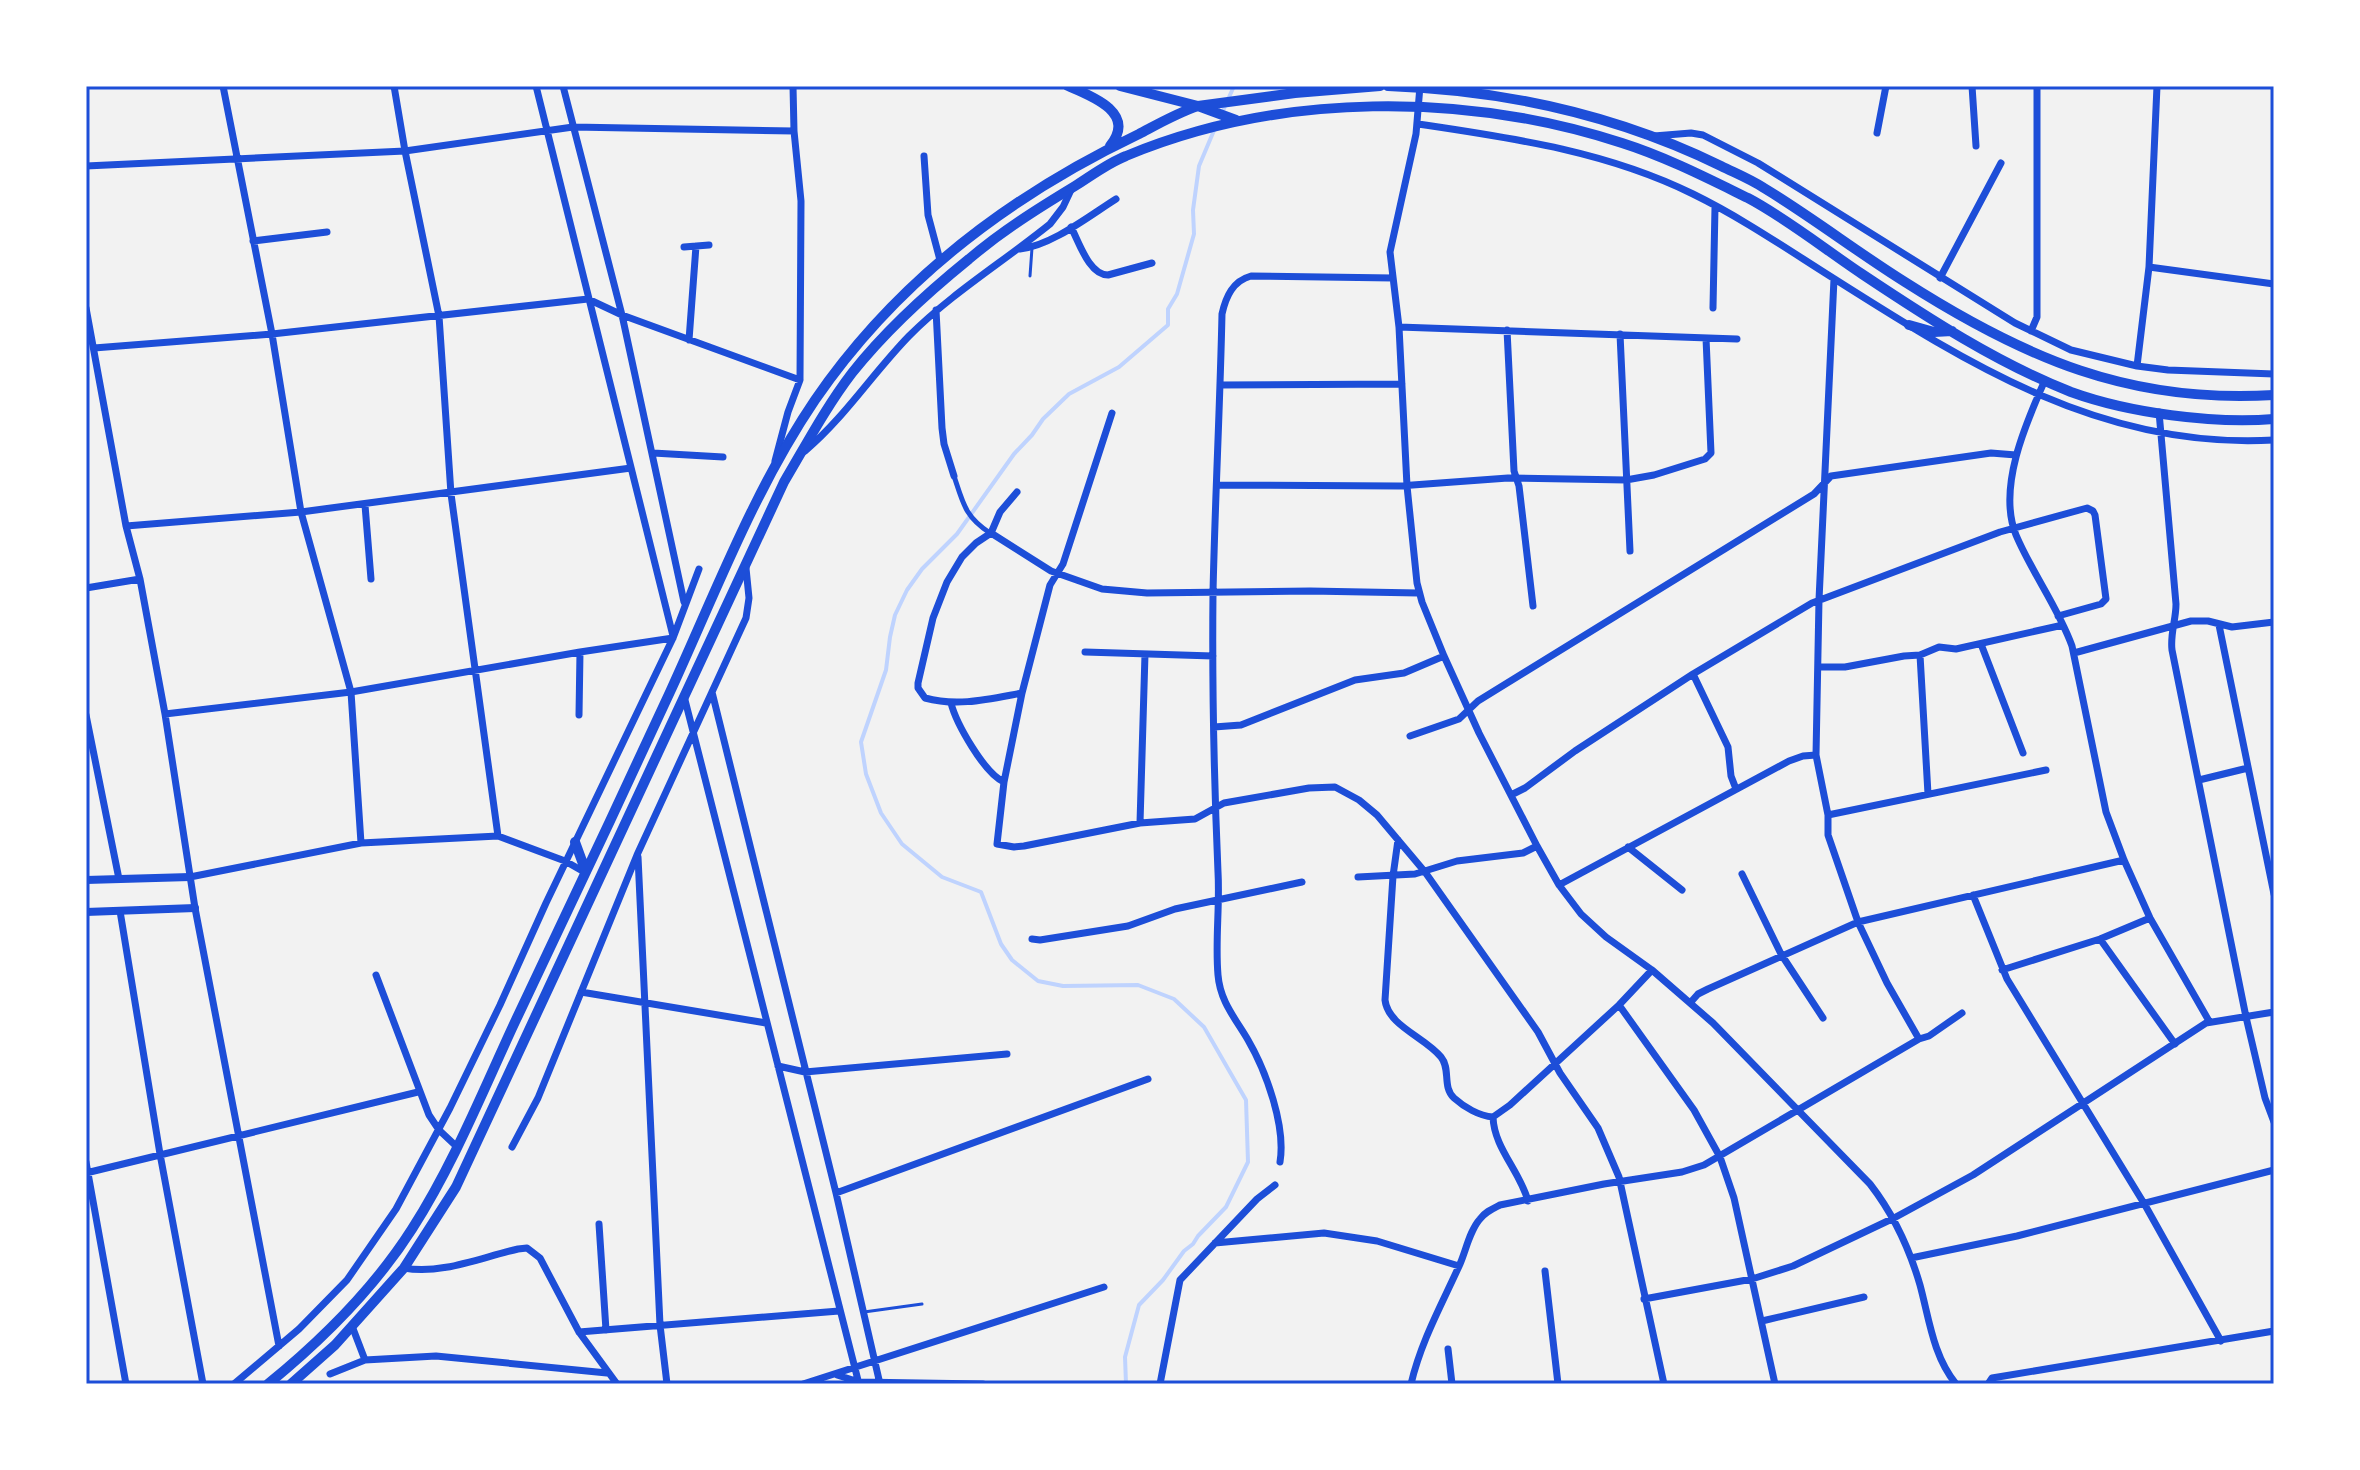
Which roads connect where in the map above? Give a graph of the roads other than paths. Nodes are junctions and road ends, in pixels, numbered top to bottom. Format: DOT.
graph roads {
  1 [pos="223,86"];
  2 [pos="394,86"];
  3 [pos="536,86"];
  4 [pos="563,86"];
  5 [pos="793,86"];
  6 [pos="1068,86"];
  7 [pos="1120,86"];
  8 [pos="1380,86"];
  9 [pos="1388,86"];
  10 [pos="1420,86"];
  11 [pos="1886,86"];
  12 [pos="1972,86"];
  13 [pos="2037,86"];
  14 [pos="2157,86"];
  15 [pos="1419,105"];
  16 [pos="1198,106"];
  17 [pos="1212,107"];
  18 [pos="1238,121"];
  19 [pos="1418,124"];
  20 [pos="573,127"];
  21 [pos="547,131"];
  22 [pos="794,131"];
  23 [pos="1877,133"];
  24 [pos="1652,136"];
  25 [pos="1976,146"];
  26 [pos="1108,147"];
  27 [pos="405,151"];
  28 [pos="924,156"];
  29 [pos="238,159"];
  30 [pos="2001,163"];
  31 [pos="86,166"];
  32 [pos="1072,188"];
  33 [pos="1116,199"];
  34 [pos="1715,207"];
  35 [pos="1071,227"];
  36 [pos="327,232"];
  37 [pos="253,241"];
  38 [pos="709,245"];
  39 [pos="696,246"];
  40 [pos="684,247"];
  41 [pos="1032,248"];
  42 [pos="1017,250"];
  43 [pos="940,260"];
  44 [pos="1152,263"];
  45 [pos="2149,267"];
  46 [pos="1030,276"];
  47 [pos="1393,278"];
  48 [pos="1940,278"];
  49 [pos="1834,279"];
  50 [pos="2274,284"];
  51 [pos="588,299"];
  52 [pos="86,308"];
  53 [pos="1713,308"];
  54 [pos="936,310"];
  55 [pos="622,315"];
  56 [pos="439,316"];
  57 [pos="1909,325"];
  58 [pos="1399,327"];
  59 [pos="1507,330"];
  60 [pos="1952,331"];
  61 [pos="2031,331"];
  62 [pos="272,334"];
  63 [pos="1620,334"];
  64 [pos="1706,338"];
  65 [pos="1737,339"];
  66 [pos="689,340"];
  67 [pos="94,348"];
  68 [pos="2137,366"];
  69 [pos="2274,374"];
  70 [pos="800,380"];
  71 [pos="2045,380"];
  72 [pos="1402,384"];
  73 [pos="1220,385"];
  74 [pos="2038,395"];
  75 [pos="2274,395"];
  76 [pos="2159,412"];
  77 [pos="1112,413"];
  78 [pos="2274,419"];
  79 [pos="2160,432"];
  80 [pos="2274,440"];
  81 [pos="653,453"];
  82 [pos="800,455"];
  83 [pos="2016,455"];
  84 [pos="723,457"];
  85 [pos="631,468"];
  86 [pos="771,474"];
  87 [pos="954,476"];
  88 [pos="1516,478"];
  89 [pos="1626,480"];
  90 [pos="1824,483"];
  91 [pos="1217,485"];
  92 [pos="1407,486"];
  93 [pos="1017,492"];
  94 [pos="451,494"];
  95 [pos="365,505"];
  96 [pos="301,512"];
  97 [pos="126,526"];
  98 [pos="2013,527"];
  99 [pos="991,533"];
  100 [pos="1630,551"];
  101 [pos="746,564"];
  102 [pos="699,569"];
  103 [pos="1058,574"];
  104 [pos="140,579"];
  105 [pos="371,579"];
  106 [pos="86,588"];
  107 [pos="1213,592"];
  108 [pos="1418,593"];
  109 [pos="1819,600"];
  110 [pos="685,604"];
  111 [pos="1533,606"];
  112 [pos="2058,616"];
  113 [pos="2274,622"];
  114 [pos="2063,625"];
  115 [pos="2173,625"];
  116 [pos="2219,625"];
  117 [pos="673,638"];
  118 [pos="1981,644"];
  119 [pos="580,652"];
  120 [pos="1085,652"];
  121 [pos="2074,653"];
  122 [pos="1145,654"];
  123 [pos="1920,655"];
  124 [pos="1213,656"];
  125 [pos="1444,656"];
  126 [pos="1818,667"];
  127 [pos="475,671"];
  128 [pos="1693,674"];
  129 [pos="351,692"];
  130 [pos="712,692"];
  131 [pos="1022,693"];
  132 [pos="684,696"];
  133 [pos="951,703"];
  134 [pos="1469,712"];
  135 [pos="165,714"];
  136 [pos="86,715"];
  137 [pos="579,715"];
  138 [pos="1214,727"];
  139 [pos="694,733"];
  140 [pos="1410,736"];
  141 [pos="2023,753"];
  142 [pos="1816,755"];
  143 [pos="2248,768"];
  144 [pos="2046,770"];
  145 [pos="2199,780"];
  146 [pos="1004,782"];
  147 [pos="1736,789"];
  148 [pos="1928,794"];
  149 [pos="1511,795"];
  150 [pos="1216,808"];
  151 [pos="1828,815"];
  152 [pos="1140,823"];
  153 [pos="498,836"];
  154 [pos="1398,840"];
  155 [pos="575,842"];
  156 [pos="361,843"];
  157 [pos="1537,846"];
  158 [pos="1628,847"];
  159 [pos="637,855"];
  160 [pos="2124,860"];
  161 [pos="565,861"];
  162 [pos="586,872"];
  163 [pos="1425,872"];
  164 [pos="1742,874"];
  165 [pos="1393,876"];
  166 [pos="190,877"];
  167 [pos="1358,877"];
  168 [pos="119,879"];
  169 [pos="86,880"];
  170 [pos="1302,882"];
  171 [pos="1559,885"];
  172 [pos="1682,890"];
  173 [pos="2274,894"];
  174 [pos="1973,895"];
  175 [pos="1219,900"];
  176 [pos="195,908"];
  177 [pos="120,911"];
  178 [pos="86,912"];
  179 [pos="2150,918"];
  180 [pos="1858,922"];
  181 [pos="1032,939"];
  182 [pos="2100,939"];
  183 [pos="1781,954"];
  184 [pos="1652,970"];
  185 [pos="2002,970"];
  186 [pos="376,975"];
  187 [pos="581,992"];
  188 [pos="645,1003"];
  189 [pos="1690,1003"];
  190 [pos="1619,1005"];
  191 [pos="2274,1012"];
  192 [pos="1962,1013"];
  193 [pos="2246,1017"];
  194 [pos="1823,1018"];
  195 [pos="2209,1021"];
  196 [pos="766,1023"];
  197 [pos="1919,1039"];
  198 [pos="2175,1044"];
  199 [pos="1007,1054"];
  200 [pos="1555,1063"];
  201 [pos="778,1066"];
  202 [pos="805,1072"];
  203 [pos="1148,1079"];
  204 [pos="418,1092"];
  205 [pos="2083,1101"];
  206 [pos="1798,1110"];
  207 [pos="1493,1117"];
  208 [pos="2274,1122"];
  209 [pos="439,1130"];
  210 [pos="239,1135"];
  211 [pos="456,1146"];
  212 [pos="512,1147"];
  213 [pos="160,1154"];
  214 [pos="1720,1157"];
  215 [pos="86,1162"];
  216 [pos="1280,1162"];
  217 [pos="2274,1170"];
  218 [pos="87,1172"];
  219 [pos="1619,1182"];
  220 [pos="1275,1185"];
  221 [pos="836,1193"];
  222 [pos="1528,1201"];
  223 [pos="2145,1205"];
  224 [pos="1894,1218"];
  225 [pos="599,1224"];
  226 [pos="1215,1243"];
  227 [pos="1911,1258"];
  228 [pos="1459,1266"];
  229 [pos="404,1268"];
  230 [pos="1545,1271"];
  231 [pos="1752,1279"];
  232 [pos="1104,1287"];
  233 [pos="1864,1297"];
  234 [pos="1644,1299"];
  235 [pos="922,1304"];
  236 [pos="839,1311"];
  237 [pos="864,1312"];
  238 [pos="1762,1321"];
  239 [pos="660,1325"];
  240 [pos="352,1326"];
  241 [pos="606,1330"];
  242 [pos="2274,1331"];
  243 [pos="579,1332"];
  244 [pos="2221,1341"];
  245 [pos="279,1346"];
  246 [pos="1448,1349"];
  247 [pos="365,1360"];
  248 [pos="875,1361"];
  249 [pos="855,1367"];
  250 [pos="330,1374"];
  251 [pos="835,1374"];
  252 [pos="609,1378"];
  253 [pos="859,1383"];
  254 [pos="126,1384"];
  255 [pos="203,1384"];
  256 [pos="234,1384"];
  257 [pos="268,1384"];
  258 [pos="291,1384"];
  259 [pos="617,1384"];
  260 [pos="667,1384"];
  261 [pos="803,1384"];
  262 [pos="880,1384"];
  263 [pos="983,1384"];
  264 [pos="1160,1384"];
  265 [pos="1411,1384"];
  266 [pos="1452,1384"];
  267 [pos="1558,1384"];
  268 [pos="1664,1384"];
  269 [pos="1775,1384"];
  270 [pos="1956,1384"];
  271 [pos="1988,1384"];
  1 -- 29 [label="street"];
  2 -- 27 [label="street"];
  3 -- 21 [label="street"];
  4 -- 20 [label="street"];
  5 -- 22 [label="street"];
  6 -- 26 [label="main road"];
  7 -- 16 [label="main road"];
  8 -- 17 [label="main road"];
  9 -- 10 [label="main road"];
  10 -- 15 [label="street"];
  10 -- 24 [label="main road"];
  11 -- 23 [label="street"];
  12 -- 25 [label="street"];
  13 -- 61 [label="street"];
  14 -- 45 [label="street"];
  15 -- 18 [label="main road"];
  15 -- 19 [label="street"];
  15 -- 60 [label="main road"];
  16 -- 17 [label="main road"];
  16 -- 26 [label="main road"];
  17 -- 18 [label="main road"];
  18 -- 32 [label="main road"];
  19 -- 34 [label="street"];
  19 -- 47 [label="street"];
  20 -- 21 [label="street"];
  20 -- 22 [label="street"];
  20 -- 55 [label="street"];
  21 -- 27 [label="street"];
  21 -- 51 [label="street"];
  22 -- 70 [label="street"];
  24 -- 48 [label="street"];
  24 -- 75 [label="main road"];
  26 -- 43 [label="main road"];
  27 -- 29 [label="street"];
  27 -- 56 [label="street"];
  28 -- 43 [label="street"];
  29 -- 31 [label="street"];
  29 -- 37 [label="street"];
  30 -- 48 [label="street"];
  32 -- 42 [label="street"];
  32 -- 82 [label="main road"];
  33 -- 35 [label="street"];
  34 -- 49 [label="street"];
  34 -- 53 [label="street"];
  35 -- 41 [label="street"];
  35 -- 44 [label="street"];
  36 -- 37 [label="street"];
  37 -- 62 [label="street"];
  38 -- 39 [label="street"];
  39 -- 40 [label="street"];
  39 -- 66 [label="street"];
  41 -- 42 [label="street"];
  41 -- 46 [label="lane"];
  42 -- 54 [label="street"];
  43 -- 86 [label="main road"];
  45 -- 50 [label="street"];
  45 -- 68 [label="street"];
  47 -- 58 [label="street"];
  47 -- 73 [label="street"];
  48 -- 61 [label="street"];
  49 -- 57 [label="street"];
  49 -- 90 [label="street"];
  51 -- 55 [label="street"];
  51 -- 56 [label="street"];
  51 -- 85 [label="street"];
  52 -- 67 [label="street"];
  54 -- 82 [label="street"];
  54 -- 87 [label="street"];
  55 -- 66 [label="street"];
  55 -- 81 [label="street"];
  56 -- 62 [label="street"];
  56 -- 94 [label="street"];
  57 -- 60 [label="main road"];
  57 -- 74 [label="street"];
  58 -- 59 [label="street"];
  58 -- 72 [label="street"];
  59 -- 63 [label="street"];
  59 -- 88 [label="street"];
  60 -- 71 [label="main road"];
  61 -- 68 [label="street"];
  62 -- 67 [label="street"];
  62 -- 96 [label="street"];
  63 -- 64 [label="street"];
  63 -- 89 [label="street"];
  64 -- 65 [label="street"];
  64 -- 89 [label="street"];
  66 -- 70 [label="street"];
  67 -- 97 [label="street"];
  68 -- 69 [label="street"];
  70 -- 86 [label="street"];
  71 -- 74 [label="street"];
  71 -- 76 [label="main road"];
  72 -- 73 [label="street"];
  72 -- 92 [label="street"];
  73 -- 91 [label="street"];
  74 -- 79 [label="street"];
  74 -- 83 [label="street"];
  76 -- 78 [label="main road"];
  76 -- 79 [label="street"];
  77 -- 103 [label="street"];
  79 -- 80 [label="street"];
  79 -- 115 [label="street"];
  81 -- 84 [label="street"];
  81 -- 110 [label="street"];
  82 -- 101 [label="main road"];
  83 -- 90 [label="street"];
  83 -- 98 [label="street"];
  85 -- 94 [label="street"];
  85 -- 117 [label="street"];
  86 -- 162 [label="main road"];
  87 -- 99 [label="street"];
  88 -- 89 [label="street"];
  88 -- 92 [label="street"];
  88 -- 111 [label="street"];
  89 -- 100 [label="street"];
  90 -- 109 [label="street"];
  90 -- 134 [label="street"];
  91 -- 92 [label="street"];
  91 -- 107 [label="street"];
  92 -- 108 [label="street"];
  93 -- 99 [label="street"];
  94 -- 95 [label="street"];
  94 -- 127 [label="street"];
  95 -- 96 [label="street"];
  95 -- 105 [label="street"];
  96 -- 97 [label="street"];
  96 -- 129 [label="street"];
  97 -- 104 [label="street"];
  98 -- 109 [label="street"];
  98 -- 112 [label="street"];
  98 -- 112 [label="street"];
  99 -- 103 [label="street"];
  99 -- 133 [label="street"];
  101 -- 130 [label="street"];
  101 -- 132 [label="main road"];
  102 -- 110 [label="street"];
  103 -- 107 [label="street"];
  103 -- 131 [label="street"];
  104 -- 106 [label="street"];
  104 -- 135 [label="street"];
  107 -- 108 [label="street"];
  107 -- 124 [label="street"];
  108 -- 125 [label="street"];
  109 -- 126 [label="street"];
  109 -- 128 [label="street"];
  110 -- 117 [label="street"];
  112 -- 114 [label="street"];
  113 -- 116 [label="street"];
  114 -- 118 [label="street"];
  114 -- 121 [label="street"];
  115 -- 116 [label="street"];
  115 -- 121 [label="street"];
  115 -- 145 [label="street"];
  116 -- 143 [label="street"];
  117 -- 119 [label="street"];
  117 -- 155 [label="street"];
  118 -- 123 [label="street"];
  118 -- 141 [label="street"];
  119 -- 127 [label="street"];
  119 -- 137 [label="street"];
  120 -- 122 [label="street"];
  121 -- 160 [label="street"];
  122 -- 124 [label="street"];
  122 -- 152 [label="street"];
  123 -- 126 [label="street"];
  123 -- 148 [label="street"];
  124 -- 138 [label="street"];
  125 -- 134 [label="street"];
  125 -- 138 [label="street"];
  126 -- 142 [label="street"];
  127 -- 129 [label="street"];
  127 -- 153 [label="street"];
  128 -- 147 [label="street"];
  128 -- 149 [label="street"];
  129 -- 135 [label="street"];
  129 -- 156 [label="street"];
  130 -- 139 [label="street"];
  130 -- 202 [label="street"];
  131 -- 133 [label="street"];
  131 -- 146 [label="street"];
  132 -- 139 [label="street"];
  132 -- 229 [label="main road"];
  133 -- 146 [label="street"];
  134 -- 140 [label="street"];
  134 -- 149 [label="street"];
  135 -- 166 [label="street"];
  136 -- 168 [label="street"];
  138 -- 150 [label="street"];
  139 -- 159 [label="street"];
  139 -- 196 [label="street"];
  142 -- 147 [label="street"];
  142 -- 151 [label="street"];
  143 -- 145 [label="street"];
  143 -- 173 [label="street"];
  144 -- 148 [label="street"];
  145 -- 193 [label="street"];
  146 -- 152 [label="street"];
  147 -- 158 [label="street"];
  148 -- 151 [label="street"];
  149 -- 157 [label="street"];
  150 -- 152 [label="street"];
  150 -- 154 [label="street"];
  150 -- 175 [label="street"];
  151 -- 180 [label="street"];
  153 -- 156 [label="street"];
  153 -- 161 [label="street"];
  154 -- 163 [label="street"];
  154 -- 165 [label="street"];
  155 -- 161 [label="street"];
  155 -- 162 [label="main road"];
  156 -- 166 [label="street"];
  157 -- 163 [label="street"];
  157 -- 171 [label="street"];
  158 -- 171 [label="street"];
  158 -- 172 [label="street"];
  159 -- 187 [label="street"];
  159 -- 188 [label="street"];
  160 -- 174 [label="street"];
  160 -- 179 [label="street"];
  161 -- 162 [label="street"];
  161 -- 209 [label="street"];
  162 -- 211 [label="main road"];
  163 -- 165 [label="street"];
  163 -- 200 [label="street"];
  164 -- 183 [label="street"];
  165 -- 167 [label="street"];
  165 -- 207 [label="street"];
  166 -- 168 [label="street"];
  166 -- 176 [label="street"];
  168 -- 169 [label="street"];
  170 -- 175 [label="street"];
  171 -- 184 [label="street"];
  174 -- 180 [label="street"];
  174 -- 185 [label="street"];
  175 -- 181 [label="street"];
  175 -- 216 [label="street"];
  176 -- 177 [label="street"];
  176 -- 210 [label="street"];
  177 -- 178 [label="street"];
  177 -- 213 [label="street"];
  179 -- 182 [label="street"];
  179 -- 195 [label="street"];
  180 -- 183 [label="street"];
  180 -- 197 [label="street"];
  182 -- 185 [label="street"];
  182 -- 198 [label="street"];
  183 -- 189 [label="street"];
  183 -- 194 [label="street"];
  184 -- 189 [label="street"];
  184 -- 190 [label="street"];
  185 -- 205 [label="street"];
  186 -- 204 [label="street"];
  187 -- 188 [label="street"];
  187 -- 212 [label="street"];
  188 -- 196 [label="street"];
  188 -- 239 [label="street"];
  189 -- 206 [label="street"];
  190 -- 200 [label="street"];
  190 -- 214 [label="street"];
  191 -- 193 [label="street"];
  192 -- 197 [label="street"];
  193 -- 195 [label="street"];
  193 -- 208 [label="street"];
  195 -- 198 [label="street"];
  196 -- 201 [label="street"];
  197 -- 206 [label="street"];
  198 -- 205 [label="street"];
  199 -- 202 [label="street"];
  200 -- 207 [label="street"];
  200 -- 219 [label="street"];
  201 -- 202 [label="street"];
  201 -- 236 [label="street"];
  202 -- 221 [label="street"];
  203 -- 221 [label="street"];
  204 -- 209 [label="street"];
  204 -- 210 [label="street"];
  205 -- 223 [label="street"];
  205 -- 224 [label="street"];
  206 -- 214 [label="street"];
  206 -- 224 [label="street"];
  207 -- 222 [label="street"];
  209 -- 211 [label="street"];
  209 -- 245 [label="street"];
  210 -- 213 [label="street"];
  210 -- 245 [label="street"];
  211 -- 257 [label="main road"];
  213 -- 218 [label="street"];
  213 -- 255 [label="street"];
  214 -- 219 [label="street"];
  214 -- 231 [label="street"];
  215 -- 218 [label="street"];
  217 -- 223 [label="street"];
  218 -- 254 [label="street"];
  219 -- 222 [label="street"];
  219 -- 234 [label="street"];
  220 -- 226 [label="street"];
  221 -- 237 [label="street"];
  222 -- 228 [label="street"];
  223 -- 227 [label="street"];
  223 -- 244 [label="street"];
  224 -- 227 [label="street"];
  224 -- 231 [label="street"];
  225 -- 241 [label="street"];
  226 -- 228 [label="street"];
  226 -- 264 [label="street"];
  227 -- 270 [label="street"];
  228 -- 265 [label="street"];
  229 -- 240 [label="main road"];
  229 -- 243 [label="street"];
  230 -- 267 [label="street"];
  231 -- 234 [label="street"];
  231 -- 238 [label="street"];
  232 -- 248 [label="street"];
  233 -- 238 [label="street"];
  234 -- 268 [label="street"];
  235 -- 237 [label="lane"];
  236 -- 239 [label="street"];
  236 -- 249 [label="street"];
  237 -- 248 [label="street"];
  238 -- 269 [label="street"];
  239 -- 241 [label="street"];
  239 -- 260 [label="street"];
  240 -- 247 [label="street"];
  240 -- 258 [label="main road"];
  241 -- 243 [label="street"];
  242 -- 244 [label="street"];
  243 -- 252 [label="street"];
  244 -- 271 [label="street"];
  245 -- 256 [label="street"];
  246 -- 266 [label="street"];
  247 -- 250 [label="street"];
  247 -- 252 [label="street"];
  248 -- 249 [label="street"];
  248 -- 262 [label="street"];
  249 -- 251 [label="street"];
  249 -- 253 [label="street"];
  251 -- 253 [label="street"];
  251 -- 261 [label="street"];
  252 -- 259 [label="street"];
  253 -- 262 [label="street"];
  262 -- 263 [label="street"];
}
